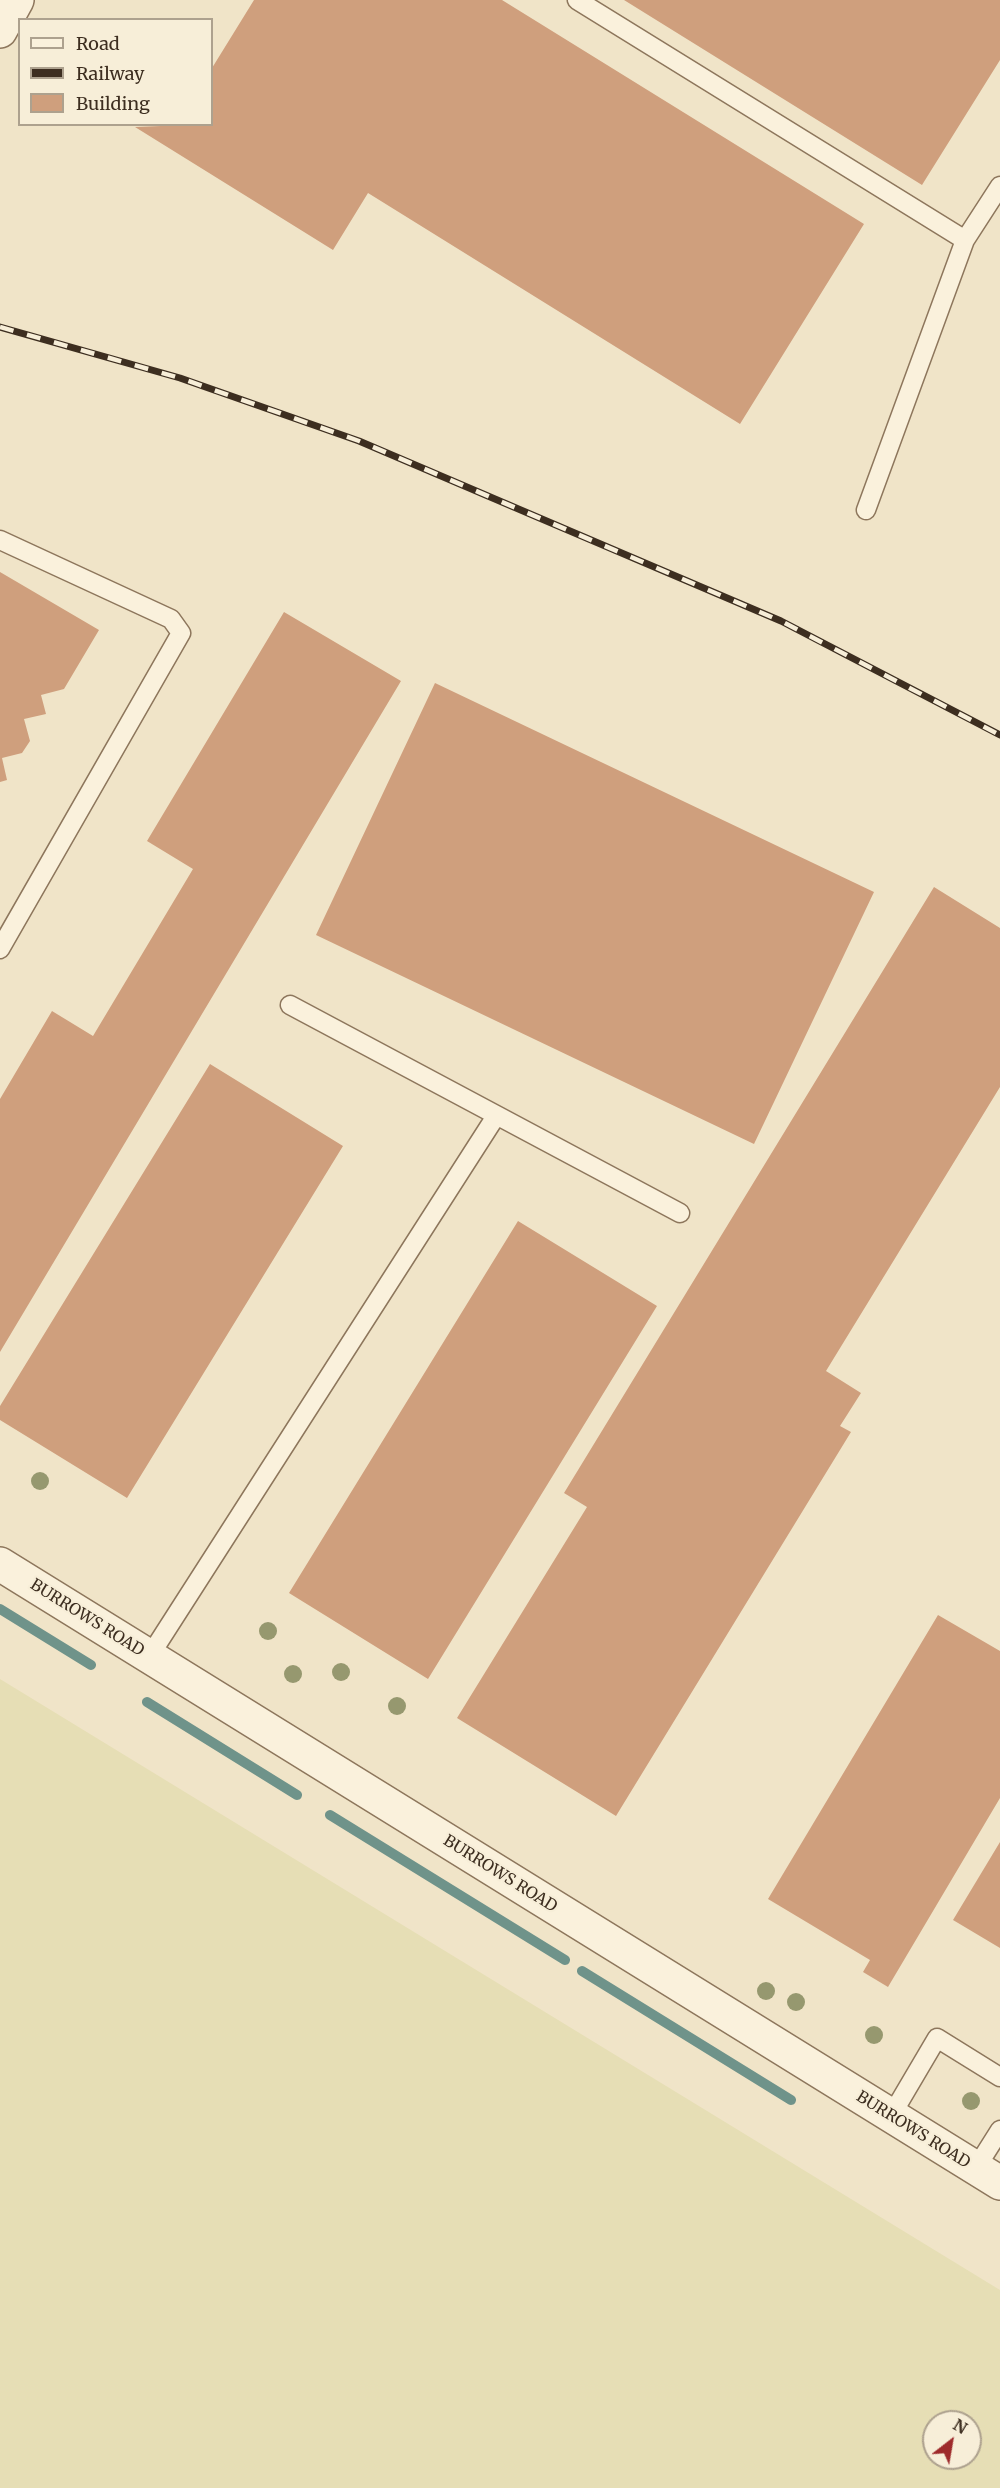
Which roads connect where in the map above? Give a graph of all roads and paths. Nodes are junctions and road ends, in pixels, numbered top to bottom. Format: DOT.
graph roads {
  1 [pos="17,0"];
  2 [pos="577,0"];
  3 [pos="0,31"];
  4 [pos="1000,186"];
  5 [pos="965,240"];
  6 [pos="866,510"];
  7 [pos="0,540"];
  8 [pos="0,949"];
  9 [pos="290,1005"];
  10 [pos="496,1116"];
  11 [pos="680,1213"];
  12 [pos="0,1564"];
  13 [pos="149,1657"];
  14 [pos="1000,2077"];
  15 [pos="891,2116"];
  16 [pos="1000,2130"];
  17 [pos="988,2176"];
  1 -- 3 [label="street"];
  2 -- 5 [label="lane"];
  4 -- 5 [label="lane"];
  5 -- 6 [label="lane"];
  7 -- 8 [label="lane"];
  9 -- 10 [label="lane"];
  10 -- 11 [label="lane"];
  10 -- 13 [label="lane"];
  12 -- 13 [label="street, BURROWS ROAD"];
  13 -- 15 [label="street, BURROWS ROAD"];
  14 -- 15 [label="lane"];
  15 -- 17 [label="street, BURROWS ROAD"];
  16 -- 17 [label="lane"];
}
